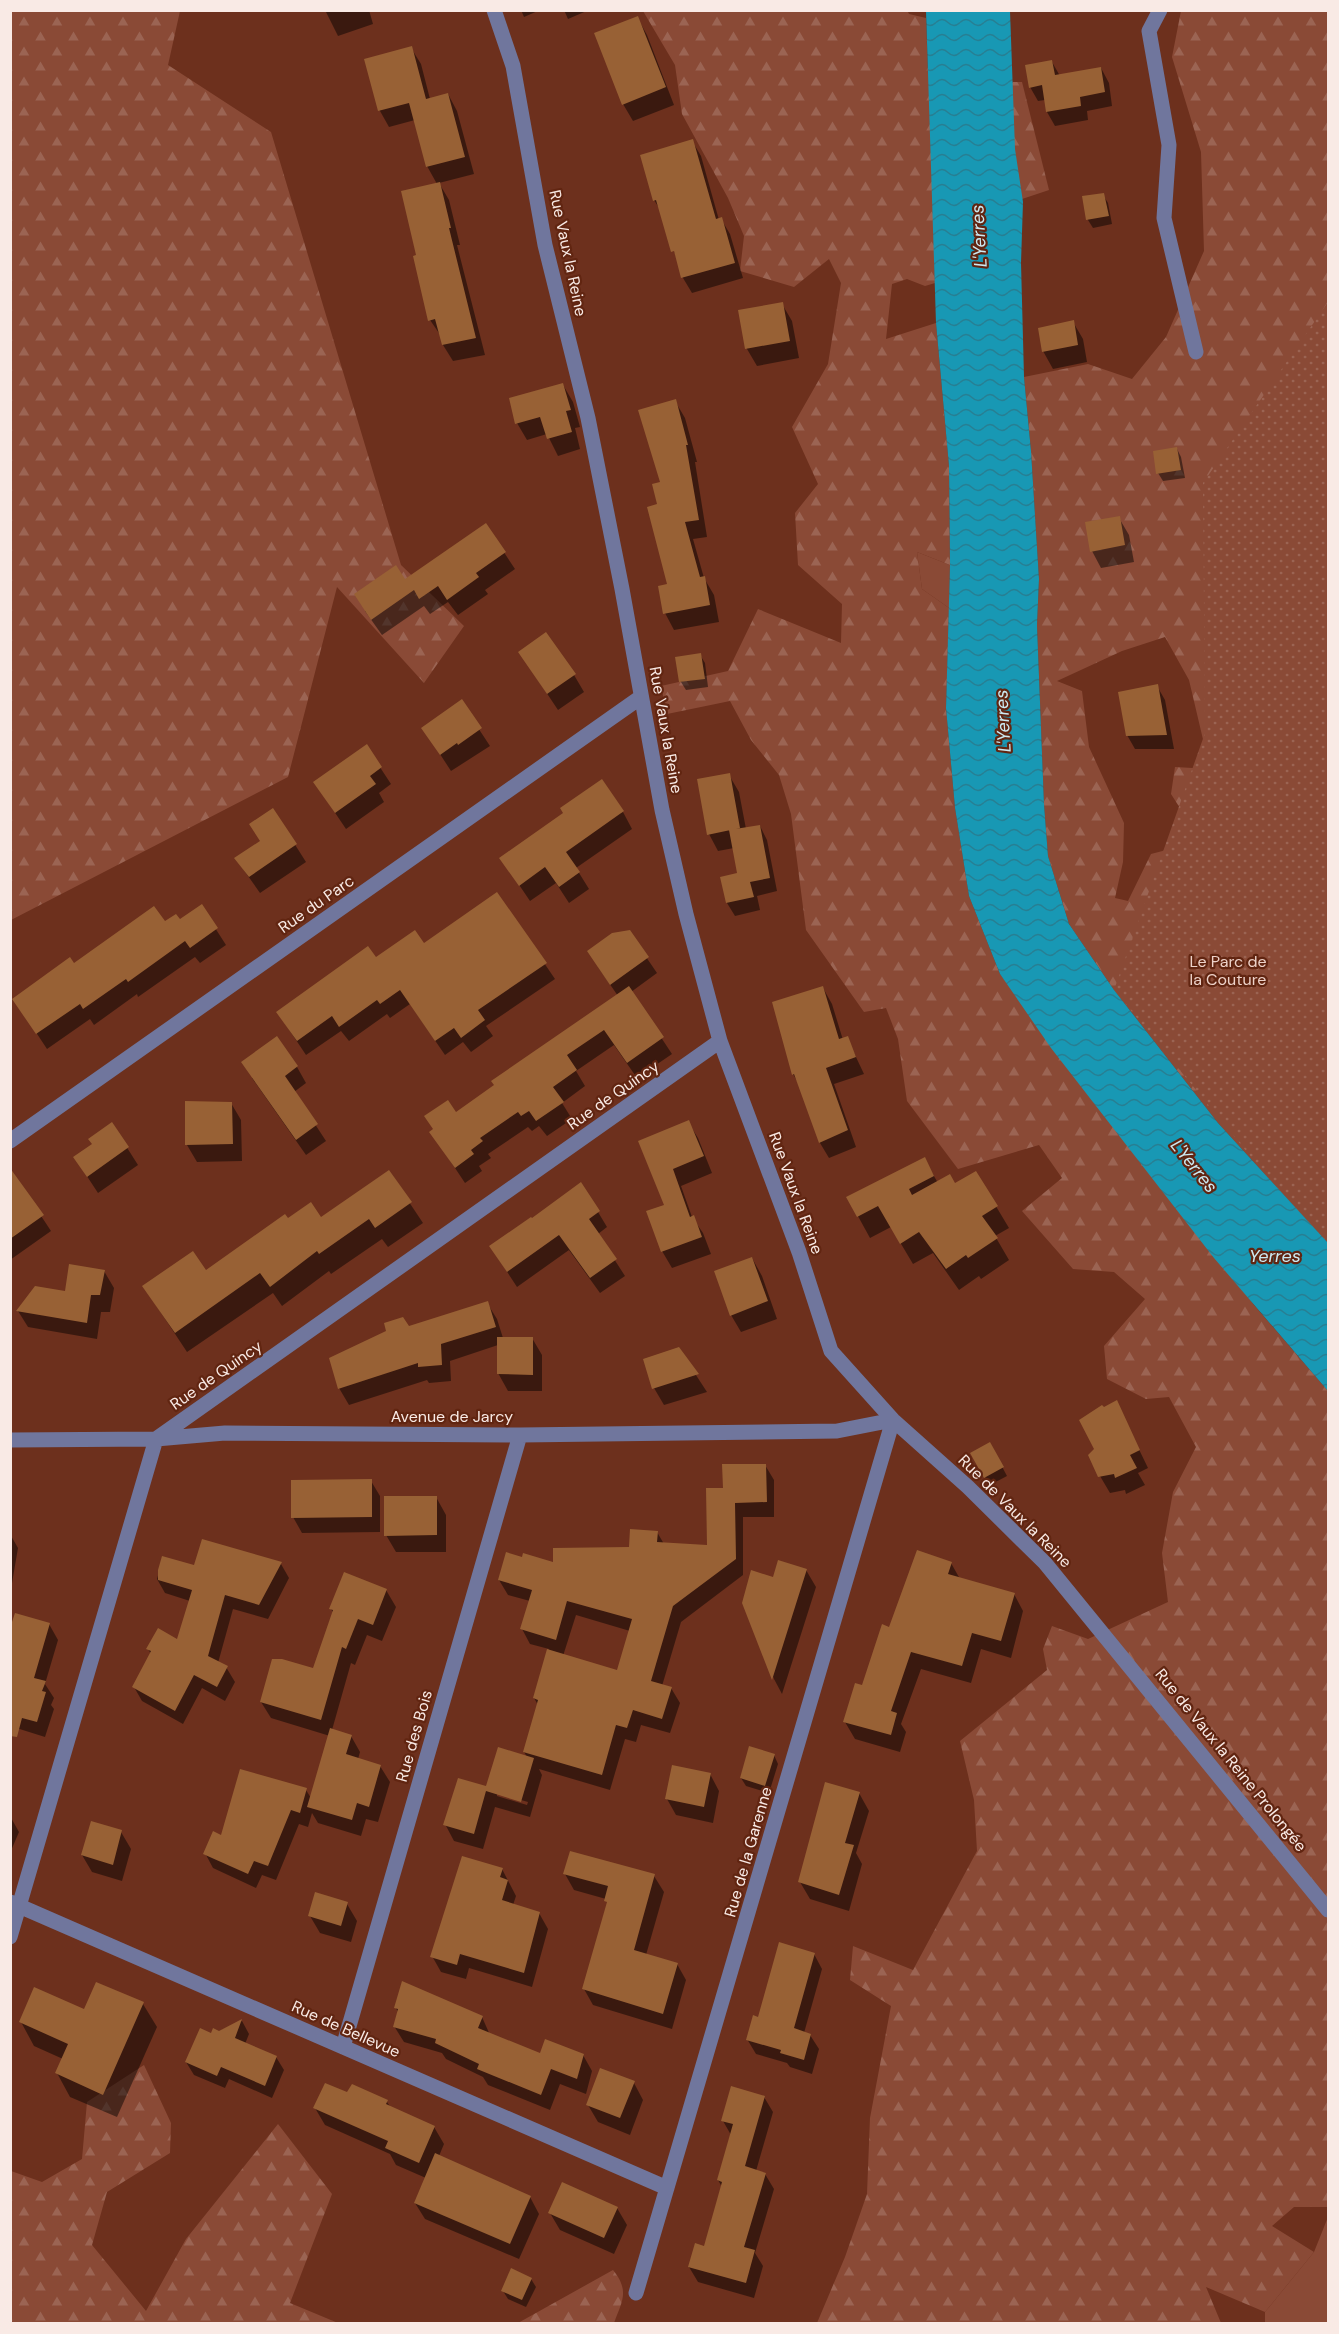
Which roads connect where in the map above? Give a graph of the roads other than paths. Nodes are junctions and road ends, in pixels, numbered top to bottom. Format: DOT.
graph roads {
  1 [pos="494,10"];
  2 [pos="1160,10"];
  3 [pos="1196,351"];
  4 [pos="641,697"];
  5 [pos="720,1041"];
  6 [pos="10,1141"];
  7 [pos="893,1420"];
  8 [pos="520,1435"];
  9 [pos="156,1439"];
  10 [pos="10,1440"];
  11 [pos="1104,1634"];
  12 [pos="16,1904"];
  13 [pos="1329,1910"];
  14 [pos="10,1937"];
  15 [pos="343,2047"];
  16 [pos="667,2188"];
  17 [pos="636,2293"];
  1 -- 4 [label="street, Rue Vaux la Reine"];
  2 -- 3 [label="street"];
  4 -- 5 [label="street, Rue Vaux la Reine"];
  4 -- 6 [label="street, Rue du Parc"];
  5 -- 7 [label="street, Rue Vaux la Reine"];
  5 -- 9 [label="street, Rue de Quincy"];
  7 -- 8 [label="street, Avenue de Jarcy"];
  7 -- 11 [label="street, Rue de Vaux la Reine"];
  7 -- 16 [label="street, Rue de la Garenne"];
  8 -- 9 [label="street, Avenue de Jarcy"];
  8 -- 15 [label="street, Rue des Bois"];
  9 -- 10 [label="street, Avenue de Jarcy"];
  9 -- 12 [label="street"];
  11 -- 13 [label="street, Rue de Vaux la Reine Prolongée"];
  12 -- 14 [label="street"];
  12 -- 15 [label="street, Rue de Bellevue"];
  15 -- 16 [label="street, Rue de Bellevue"];
  16 -- 17 [label="street, Rue de la Garenne"];
}
